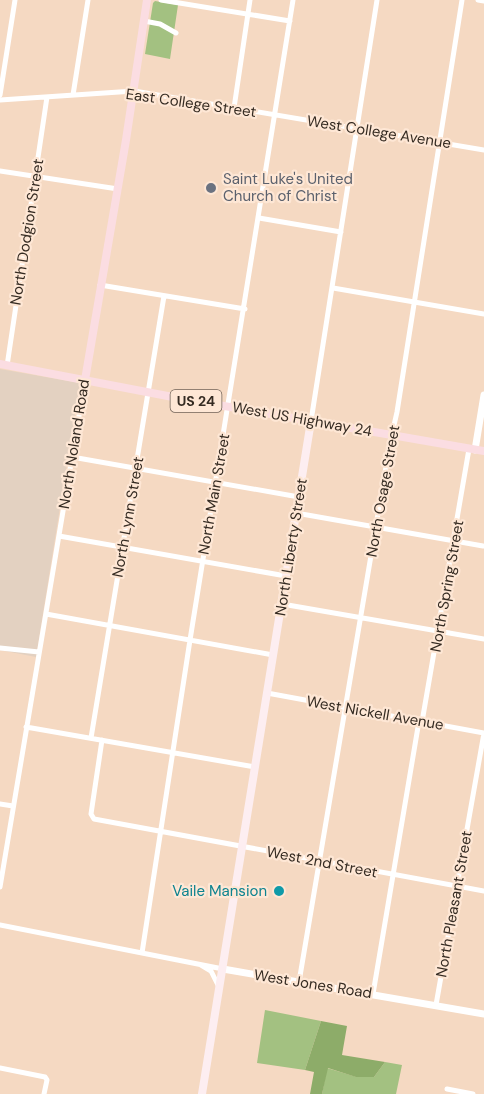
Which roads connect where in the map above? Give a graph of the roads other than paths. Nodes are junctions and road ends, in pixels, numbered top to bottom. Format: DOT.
graph roads {
  1 [pos="15,0"];
  2 [pos="88,0"];
  3 [pos="147,0"];
  4 [pos="160,0"];
  5 [pos="250,0"];
  6 [pos="293,0"];
  7 [pos="377,0"];
  8 [pos="462,0"];
  9 [pos="478,0"];
  10 [pos="484,1"];
  11 [pos="248,15"];
  12 [pos="144,21"];
  13 [pos="290,21"];
  14 [pos="176,33"];
  15 [pos="0,44"];
  16 [pos="7,45"];
  17 [pos="134,91"];
  18 [pos="0,95"];
  19 [pos="73,95"];
  20 [pos="47,97"];
  21 [pos="0,100"];
  22 [pos="234,108"];
  23 [pos="275,115"];
  24 [pos="357,129"];
  25 [pos="439,142"];
  26 [pos="484,150"];
  27 [pos="0,171"];
  28 [pos="36,176"];
  29 [pos="118,189"];
  30 [pos="259,218"];
  31 [pos="341,232"];
  32 [pos="100,285"];
  33 [pos="333,288"];
  34 [pos="164,296"];
  35 [pos="414,301"];
  36 [pos="245,309"];
  37 [pos="484,314"];
  38 [pos="3,365"];
  39 [pos="85,380"];
  40 [pos="148,393"];
  41 [pos="484,395"];
  42 [pos="229,407"];
  43 [pos="311,421"];
  44 [pos="392,435"];
  45 [pos="476,450"];
  46 [pos="72,457"];
  47 [pos="136,468"];
  48 [pos="216,483"];
  49 [pos="299,497"];
  50 [pos="296,513"];
  51 [pos="377,527"];
  52 [pos="59,536"];
  53 [pos="455,541"];
  54 [pos="483,546"];
  55 [pos="123,548"];
  56 [pos="203,562"];
  57 [pos="286,576"];
  58 [pos="282,604"];
  59 [pos="46,614"];
  60 [pos="361,618"];
  61 [pos="109,625"];
  62 [pos="439,632"];
  63 [pos="484,639"];
  64 [pos="190,640"];
  65 [pos="0,648"];
  66 [pos="39,652"];
  67 [pos="273,655"];
  68 [pos="267,693"];
  69 [pos="346,708"];
  70 [pos="420,722"];
  71 [pos="26,727"];
  72 [pos="484,733"];
  73 [pos="91,738"];
  74 [pos="102,740"];
  75 [pos="173,752"];
  76 [pos="255,767"];
  77 [pos="0,804"];
  78 [pos="13,806"];
  79 [pos="160,831"];
  80 [pos="243,846"];
  81 [pos="320,861"];
  82 [pos="393,876"];
  83 [pos="0,887"];
  84 [pos="458,887"];
  85 [pos="484,891"];
  86 [pos="0,925"];
  87 [pos="142,953"];
  88 [pos="200,964"];
  89 [pos="223,969"];
  90 [pos="299,982"];
  91 [pos="219,988"];
  92 [pos="373,994"];
  93 [pos="436,1005"];
  94 [pos="484,1014"];
  95 [pos="0,1068"];
  96 [pos="447,1089"];
  97 [pos="44,1094"];
  98 [pos="202,1094"];
  99 [pos="473,1094"];
  1 -- 16 [label="street"];
  2 -- 19 [label="street"];
  3 -- 12 [label="main road, North Noland Road"];
  4 -- 11 [label="street"];
  5 -- 11 [label="street"];
  6 -- 13 [label="street, North Main Street"];
  7 -- 24 [label="street, North Liberty Street"];
  8 -- 25 [label="street, North Osage Street"];
  9 -- 10 [label="street"];
  11 -- 13 [label="street"];
  11 -- 22 [label="street"];
  12 -- 14 [label="street"];
  12 -- 17 [label="main road, North Noland Road"];
  13 -- 23 [label="street, North Main Street"];
  15 -- 16 [label="street"];
  16 -- 18 [label="street"];
  17 -- 19 [label="street, East College Street"];
  17 -- 22 [label="street, East College Street"];
  17 -- 29 [label="main road, North Noland Road"];
  19 -- 20 [label="street, East College Street"];
  20 -- 21 [label="street, East College Street"];
  20 -- 28 [label="street, North Dodgion Street"];
  22 -- 23 [label="street, East College Street"];
  23 -- 24 [label="street, West College Avenue"];
  23 -- 30 [label="street, North Main Street"];
  24 -- 25 [label="street, West College Avenue"];
  24 -- 31 [label="street, North Liberty Street"];
  25 -- 26 [label="street, West College Avenue"];
  25 -- 35 [label="street, North Osage Street"];
  27 -- 28 [label="street"];
  28 -- 29 [label="street"];
  28 -- 38 [label="street, North Dodgion Street"];
  29 -- 32 [label="main road, North Noland Road"];
  30 -- 31 [label="street"];
  30 -- 36 [label="street, North Main Street"];
  31 -- 33 [label="street, North Liberty Street"];
  32 -- 34 [label="street"];
  32 -- 39 [label="main road, North Noland Road"];
  33 -- 35 [label="street"];
  33 -- 43 [label="street, North Liberty Street"];
  34 -- 36 [label="street"];
  34 -- 40 [label="street, North Lynn Street"];
  35 -- 37 [label="street"];
  35 -- 44 [label="street, North Osage Street"];
  36 -- 42 [label="street, North Main Street"];
  38 -- 39 [label="main road, West US Highway 24 / US 24"];
  39 -- 40 [label="main road, West US Highway 24 / US 24"];
  39 -- 46 [label="street, North Noland Road"];
  40 -- 42 [label="main road, West US Highway 24 / US 24"];
  40 -- 47 [label="street, North Lynn Street"];
  41 -- 45 [label="street, North Spring Street"];
  42 -- 43 [label="main road, West US Highway 24 / US 24"];
  42 -- 48 [label="street, North Main Street"];
  43 -- 44 [label="main road, West US Highway 24 / US 24"];
  43 -- 49 [label="main road, North Liberty Street"];
  44 -- 45 [label="main road, US 24"];
  44 -- 51 [label="street, North Osage Street"];
  45 -- 53 [label="street, North Spring Street"];
  46 -- 47 [label="street"];
  46 -- 52 [label="street, North Noland Road"];
  47 -- 48 [label="street"];
  47 -- 55 [label="street, North Lynn Street"];
  48 -- 49 [label="street"];
  48 -- 56 [label="street, North Main Street"];
  49 -- 50 [label="main road, North Liberty Street"];
  50 -- 51 [label="street"];
  50 -- 57 [label="main road, North Liberty Street"];
  51 -- 53 [label="street"];
  51 -- 60 [label="street, North Osage Street"];
  52 -- 55 [label="street"];
  52 -- 59 [label="street, North Noland Road"];
  53 -- 54 [label="street"];
  53 -- 62 [label="street, North Spring Street"];
  55 -- 56 [label="street"];
  55 -- 61 [label="street, North Lynn Street"];
  56 -- 57 [label="street"];
  56 -- 64 [label="street, North Main Street"];
  57 -- 58 [label="main road, North Liberty Street"];
  58 -- 60 [label="street"];
  58 -- 67 [label="main road, North Liberty Street"];
  59 -- 61 [label="street"];
  59 -- 66 [label="street, North Noland Road"];
  60 -- 62 [label="street"];
  60 -- 69 [label="street, North Osage Street"];
  61 -- 64 [label="street"];
  61 -- 73 [label="street, North Lynn Street"];
  62 -- 63 [label="street"];
  62 -- 70 [label="street, North Spring Street"];
  64 -- 67 [label="street"];
  64 -- 75 [label="street, North Main Street"];
  65 -- 66 [label="street"];
  66 -- 71 [label="street, North Noland Road"];
  67 -- 68 [label="main road, North Liberty Street"];
  68 -- 69 [label="street, West Nickell Avenue"];
  68 -- 76 [label="main road, North Liberty Street"];
  69 -- 70 [label="street, West Nickell Avenue"];
  69 -- 81 [label="street, North Osage Street"];
  70 -- 72 [label="street, West Nickell Avenue"];
  70 -- 82 [label="street, North Spring Street"];
  71 -- 73 [label="street"];
  71 -- 78 [label="street, North Noland Road"];
  72 -- 84 [label="street, North Pleasant Street"];
  73 -- 74 [label="street"];
  74 -- 75 [label="street"];
  74 -- 79 [label="street, West 2nd Street"];
  75 -- 76 [label="street"];
  75 -- 79 [label="street, North Main Street"];
  76 -- 80 [label="main road, North Liberty Street"];
  77 -- 78 [label="street"];
  78 -- 83 [label="street, North Noland Road"];
  79 -- 80 [label="street, West 2nd Street"];
  79 -- 87 [label="street, North Main Street"];
  80 -- 81 [label="street, West 2nd Street"];
  80 -- 89 [label="main road, North Liberty Street"];
  81 -- 82 [label="street, West 2nd Street"];
  81 -- 90 [label="street, North Osage Street"];
  82 -- 84 [label="street, West 2nd Street"];
  82 -- 92 [label="street, North Spring Street"];
  84 -- 85 [label="street, West 2nd Street"];
  84 -- 93 [label="street, North Pleasant Street"];
  86 -- 87 [label="street, West Jones Road"];
  87 -- 88 [label="street, West Jones Road"];
  88 -- 89 [label="street, West Jones Road"];
  88 -- 91 [label="street"];
  89 -- 90 [label="street, West Jones Road"];
  89 -- 91 [label="main road, North Liberty Street"];
  90 -- 92 [label="street, West Jones Road"];
  91 -- 98 [label="main road, North Liberty Street"];
  92 -- 93 [label="street, West Jones Road"];
  93 -- 94 [label="street, West Jones Road"];
  95 -- 97 [label="street"];
  96 -- 99 [label="street"];
}
